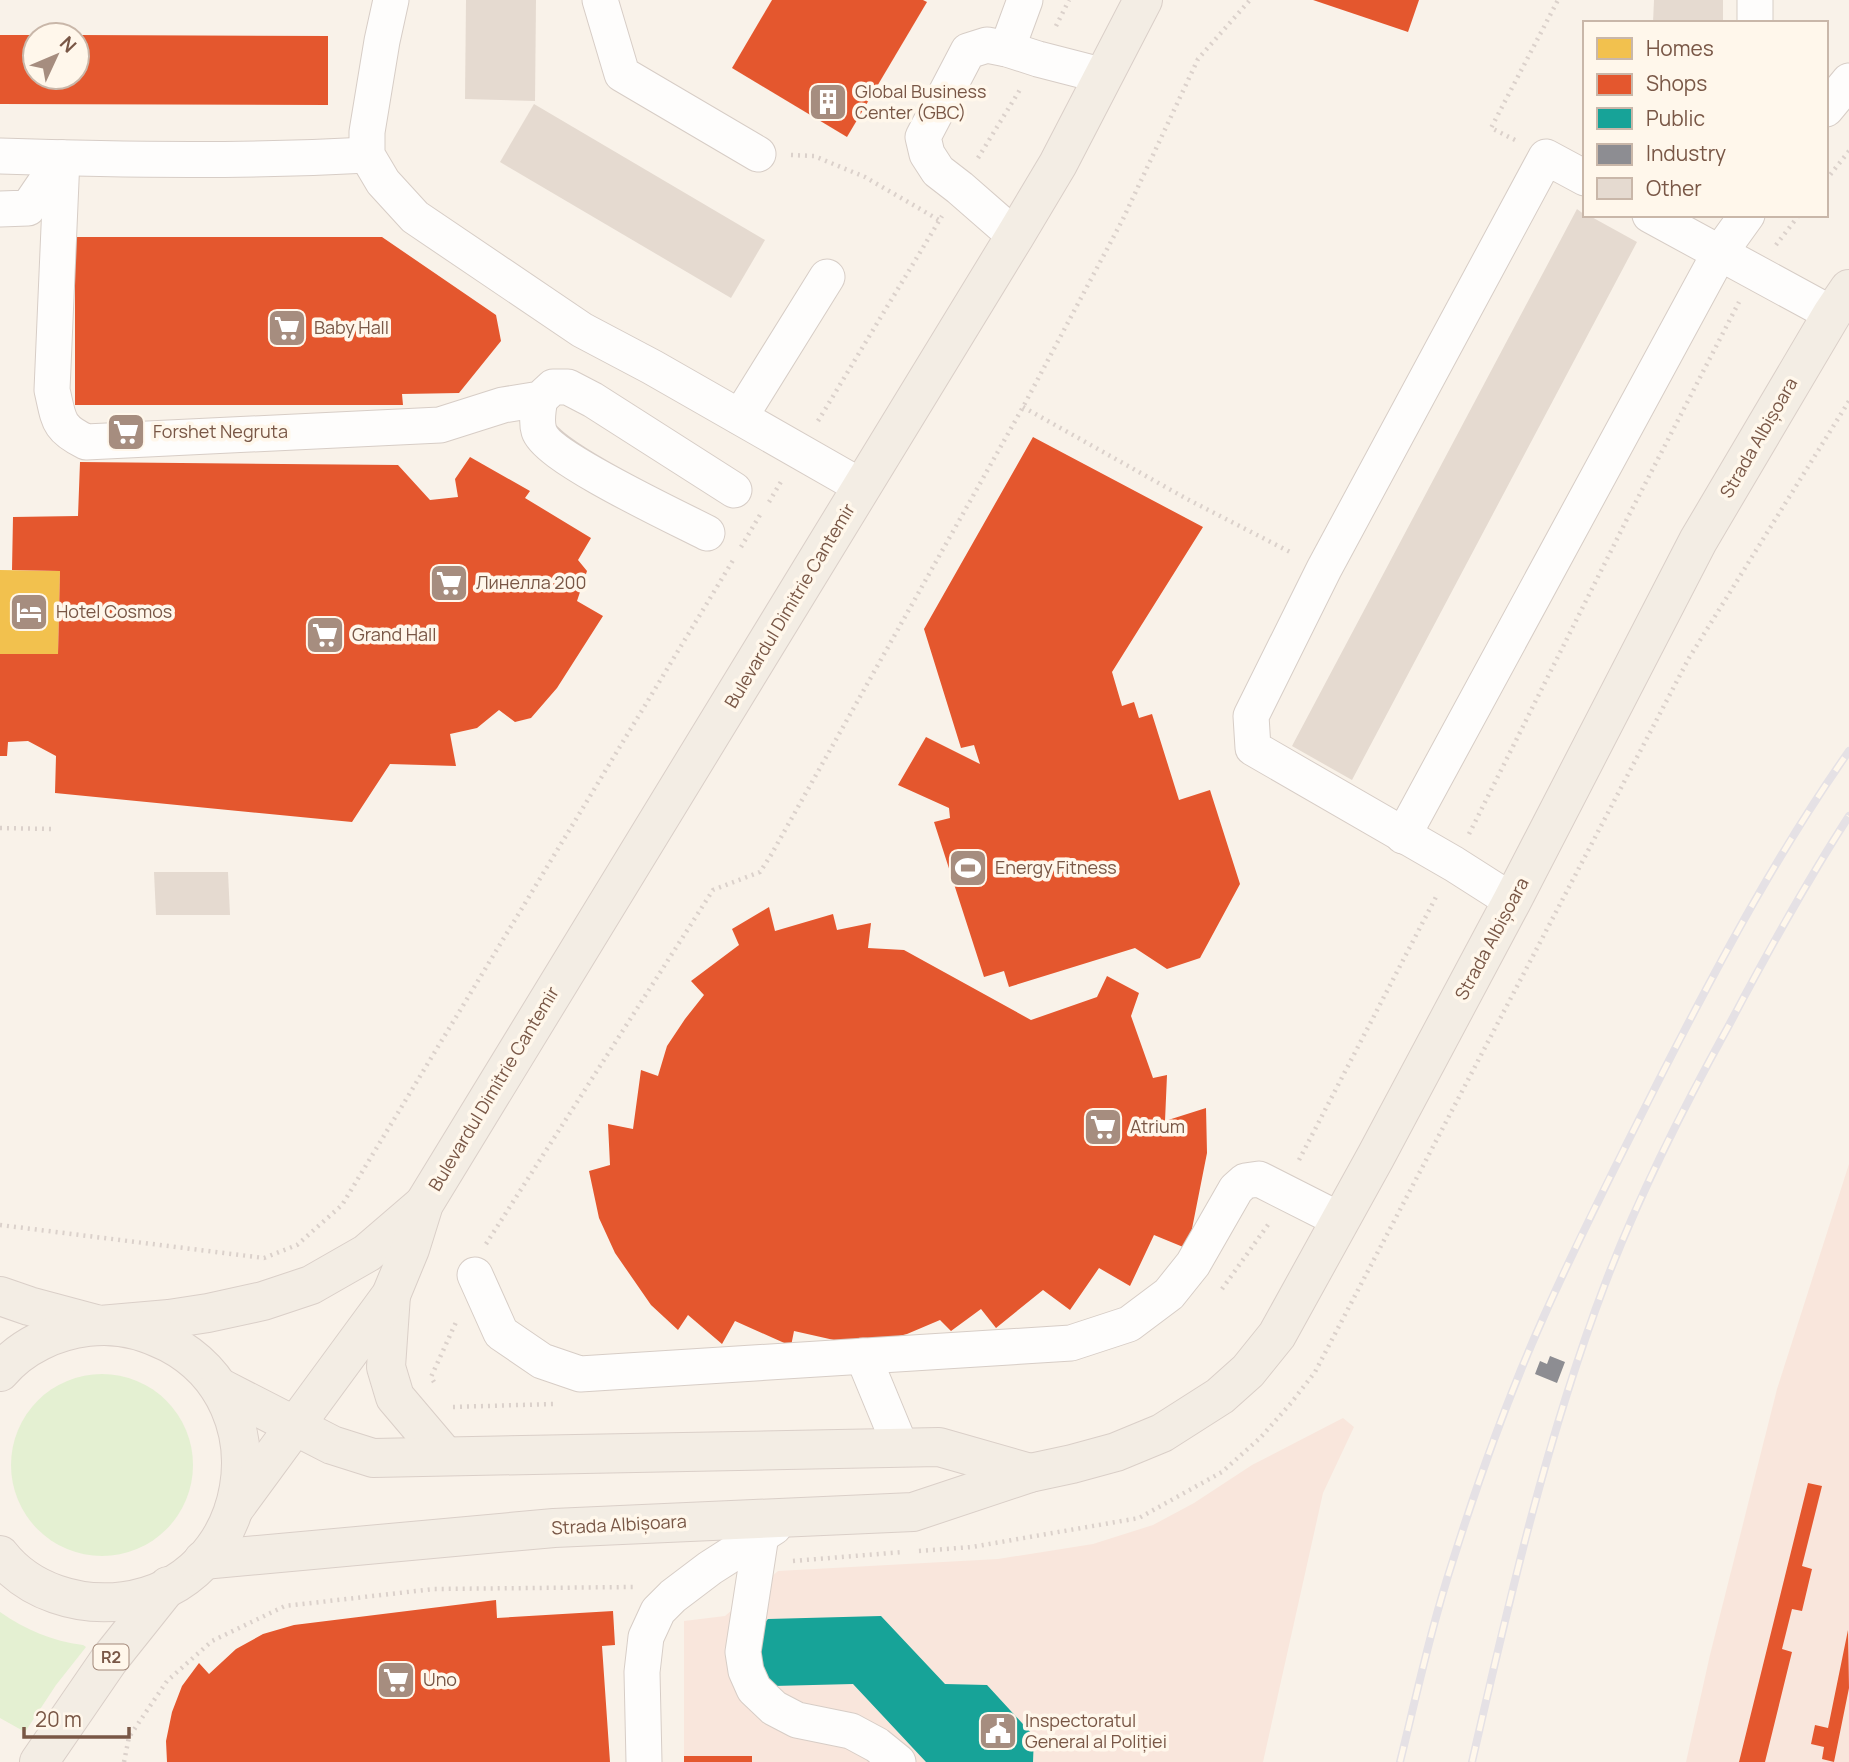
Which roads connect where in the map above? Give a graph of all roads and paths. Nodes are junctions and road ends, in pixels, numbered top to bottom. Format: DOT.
graph roads {
  1 [pos="391,0"];
  2 [pos="600,0"];
  3 [pos="1025,0"];
  4 [pos="1069,0"];
  5 [pos="1143,0"];
  6 [pos="1250,0"];
  7 [pos="1558,0"];
  8 [pos="1755,0"];
  9 [pos="1755,21"];
  10 [pos="1023,54"];
  11 [pos="1104,76"];
  12 [pos="1849,81"];
  13 [pos="1828,106"];
  14 [pos="1849,151"];
  15 [pos="758,154"];
  16 [pos="367,155"];
  17 [pos="0,156"];
  18 [pos="814,156"];
  19 [pos="1546,157"];
  20 [pos="62,158"];
  21 [pos="1583,177"];
  22 [pos="1828,177"];
  23 [pos="960,188"];
  24 [pos="0,209"];
  25 [pos="1654,217"];
  26 [pos="1746,217"];
  27 [pos="1797,217"];
  28 [pos="939,220"];
  29 [pos="1015,236"];
  30 [pos="1719,254"];
  31 [pos="1755,272"];
  32 [pos="827,277"];
  33 [pos="1840,301"];
  34 [pos="540,399"];
  35 [pos="1849,401"];
  36 [pos="1023,407"];
  37 [pos="740,417"];
  38 [pos="800,451"];
  39 [pos="862,487"];
  40 [pos="734,490"];
  41 [pos="768,503"];
  42 [pos="761,515"];
  43 [pos="708,533"];
  44 [pos="1324,569"];
  45 [pos="1689,658"];
  46 [pos="0,828"];
  47 [pos="55,829"];
  48 [pos="1403,836"];
  49 [pos="1454,864"];
  50 [pos="1512,901"];
  51 [pos="1284,1192"];
  52 [pos="424,1204"];
  53 [pos="1340,1220"];
  54 [pos="0,1225"];
  55 [pos="475,1275"];
  56 [pos="391,1295"];
  57 [pos="1215,1295"];
  58 [pos="0,1296"];
  59 [pos="100,1325"];
  60 [pos="863,1356"];
  61 [pos="0,1372"];
  62 [pos="219,1387"];
  63 [pos="437,1387"];
  64 [pos="558,1404"];
  65 [pos="450,1408"];
  66 [pos="294,1426"];
  67 [pos="901,1448"];
  68 [pos="445,1456"];
  69 [pos="1030,1473"];
  70 [pos="234,1509"];
  71 [pos="775,1526"];
  72 [pos="0,1555"];
  73 [pos="203,1560"];
  74 [pos="168,1586"];
  75 [pos="129,1737"];
  76 [pos="39,1762"];
  77 [pos="124,1762"];
  78 [pos="644,1762"];
  79 [pos="898,1762"];
  1 -- 16 [label="lane"];
  2 -- 15 [label="lane"];
  3 -- 10 [label="lane"];
  4 -- 10 [label="path"];
  5 -- 11 [label="main road, Bulevardul Dimitrie Cantemir"];
  6 -- 36 [label="path"];
  7 -- 19 [label="path"];
  8 -- 9 [label="lane"];
  10 -- 11 [label="lane"];
  10 -- 23 [label="path"];
  10 -- 23 [label="lane"];
  11 -- 29 [label="main road, Bulevardul Dimitrie Cantemir"];
  12 -- 13 [label="lane"];
  14 -- 22 [label="path"];
  16 -- 20 [label="lane"];
  16 -- 37 [label="lane"];
  17 -- 20 [label="lane"];
  18 -- 28 [label="path"];
  19 -- 21 [label="lane"];
  19 -- 44 [label="lane"];
  20 -- 24 [label="lane"];
  20 -- 34 [label="lane"];
  23 -- 28 [label="path"];
  23 -- 29 [label="lane"];
  25 -- 30 [label="lane"];
  26 -- 30 [label="lane"];
  27 -- 31 [label="path"];
  28 -- 38 [label="path"];
  29 -- 39 [label="main road, Bulevardul Dimitrie Cantemir"];
  30 -- 31 [label="lane"];
  30 -- 48 [label="lane"];
  31 -- 33 [label="lane"];
  31 -- 49 [label="path"];
  32 -- 37 [label="lane"];
  33 -- 50 [label="main road, Strada Albișoara"];
  34 -- 40 [label="lane"];
  34 -- 43 [label="lane"];
  35 -- 45 [label="path"];
  36 -- 44 [label="path"];
  36 -- 55 [label="path"];
  37 -- 38 [label="lane"];
  38 -- 39 [label="lane"];
  38 -- 41 [label="path"];
  39 -- 52 [label="main road, Bulevardul Dimitrie Cantemir"];
  42 -- 54 [label="path"];
  44 -- 48 [label="lane"];
  46 -- 47 [label="path"];
  48 -- 49 [label="lane"];
  49 -- 50 [label="lane"];
  49 -- 51 [label="path"];
  50 -- 53 [label="main road, Strada Albișoara"];
  51 -- 53 [label="lane"];
  51 -- 57 [label="path"];
  51 -- 60 [label="lane"];
  52 -- 56 [label="main road, Bulevardul Dimitrie Cantemir"];
  52 -- 59 [label="main road, Bulevardul Dimitrie Cantemir"];
  53 -- 69 [label="main road, Strada Albișoara"];
  55 -- 60 [label="lane"];
  55 -- 63 [label="path"];
  56 -- 66 [label="main road, Bulevardul Dimitrie Cantemir"];
  56 -- 68 [label="main road"];
  58 -- 59 [label="main road"];
  59 -- 61 [label="main road"];
  59 -- 62 [label="main road"];
  60 -- 67 [label="lane"];
  62 -- 66 [label="main road, Strada Albișoara"];
  62 -- 70 [label="main road"];
  64 -- 65 [label="path"];
  66 -- 68 [label="main road, Strada Albișoara"];
  66 -- 70 [label="main road, Bulevardul Dimitrie Cantemir"];
  67 -- 68 [label="main road, Strada Albișoara"];
  67 -- 69 [label="main road, Strada Albișoara"];
  69 -- 71 [label="main road, Strada Albișoara"];
  70 -- 73 [label="main road"];
  71 -- 73 [label="main road, Strada Albișoara"];
  71 -- 78 [label="lane"];
  71 -- 79 [label="lane"];
  72 -- 74 [label="main road"];
  73 -- 74 [label="main road"];
  74 -- 76 [label="main road, R2"];
  75 -- 77 [label="path"];
}
